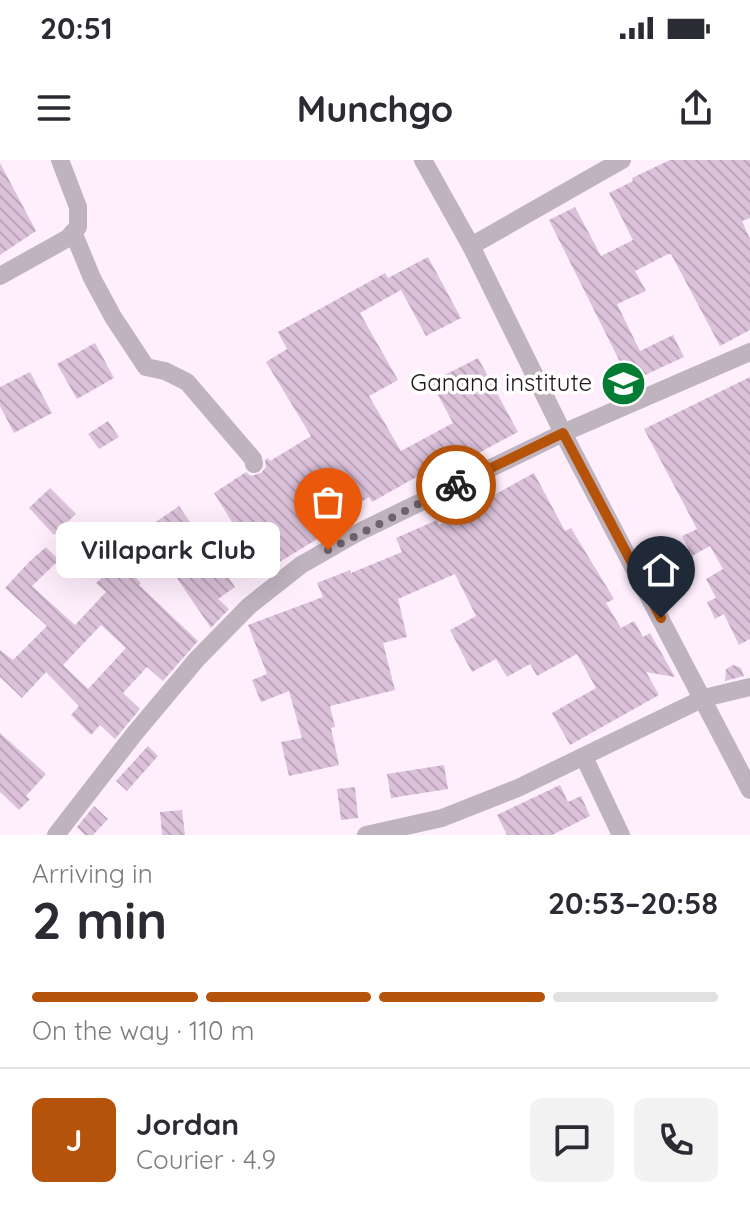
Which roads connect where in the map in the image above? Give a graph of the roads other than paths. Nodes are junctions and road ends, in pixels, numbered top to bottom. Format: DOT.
graph roads {
  1 [pos="60,160"];
  2 [pos="423,160"];
  3 [pos="622,160"];
  4 [pos="73,232"];
  5 [pos="471,246"];
  6 [pos="0,276"];
  7 [pos="750,352"];
  8 [pos="563,433"];
  9 [pos="254,464"];
  10 [pos="750,687"];
  11 [pos="704,698"];
  12 [pos="584,757"];
  13 [pos="750,790"];
  14 [pos="56,835"];
  15 [pos="366,835"];
  16 [pos="621,835"];
  1 -- 4 [label="street"];
  2 -- 5 [label="street"];
  3 -- 5 [label="street"];
  4 -- 6 [label="street"];
  4 -- 9 [label="street"];
  5 -- 8 [label="street"];
  7 -- 8 [label="street"];
  8 -- 11 [label="street"];
  8 -- 14 [label="street"];
  10 -- 11 [label="street"];
  11 -- 12 [label="street"];
  11 -- 13 [label="street"];
  12 -- 15 [label="street"];
  12 -- 16 [label="street"];
}
